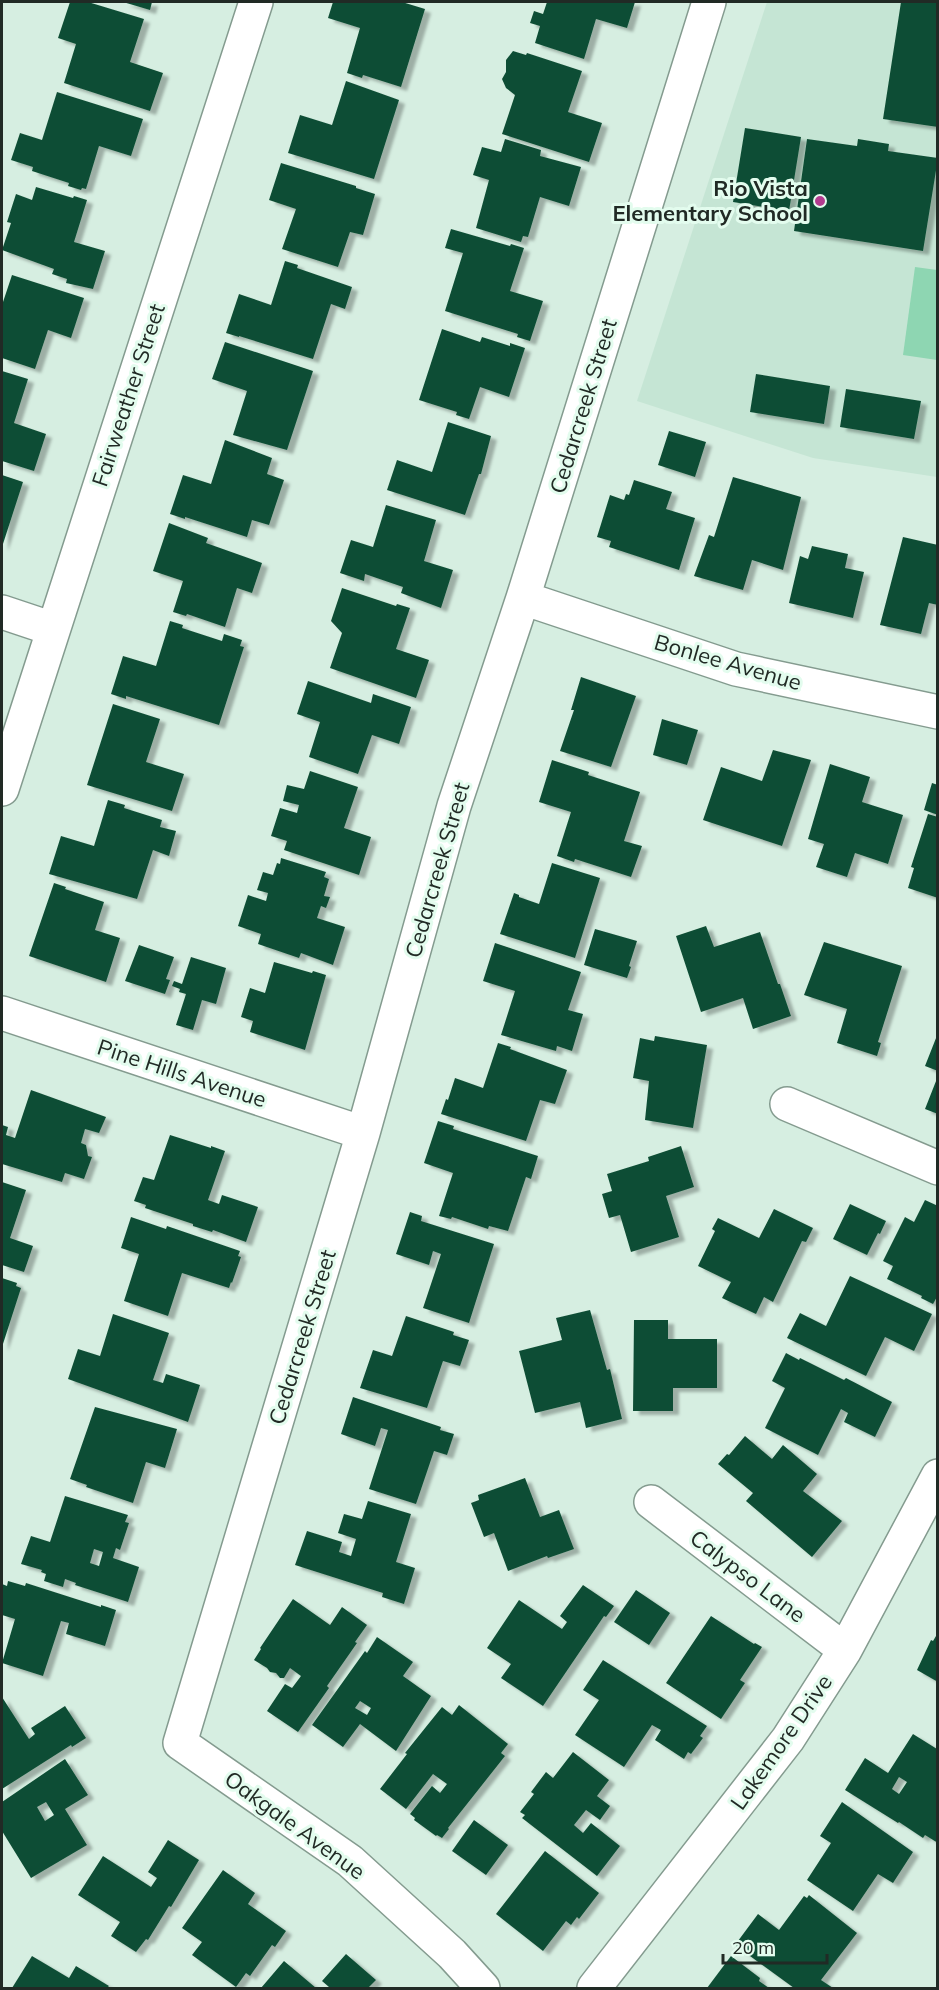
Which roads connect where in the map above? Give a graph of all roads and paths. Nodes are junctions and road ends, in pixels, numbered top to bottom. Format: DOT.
graph roads {
  1 [pos="256,2"];
  2 [pos="709,2"];
  3 [pos="523,598"];
  4 [pos="2,612"];
  5 [pos="53,629"];
  6 [pos="938,712"];
  7 [pos="2,789"];
  8 [pos="2,1013"];
  9 [pos="787,1104"];
  10 [pos="363,1133"];
  11 [pos="938,1168"];
  12 [pos="938,1476"];
  13 [pos="651,1502"];
  14 [pos="845,1650"];
  15 [pos="180,1743"];
  16 [pos="483,1989"];
  17 [pos="594,1989"];
  1 -- 5 [label="street, Fairweather Street"];
  2 -- 3 [label="street, Cedarcreek Street"];
  3 -- 6 [label="street, Bonlee Avenue"];
  3 -- 10 [label="street, Cedarcreek Street"];
  4 -- 5 [label="street"];
  5 -- 7 [label="street, Fairweather Street"];
  8 -- 10 [label="street, Pine Hills Avenue"];
  9 -- 11 [label="street"];
  10 -- 15 [label="street, Cedarcreek Street"];
  12 -- 14 [label="street, Lakemore Drive"];
  13 -- 14 [label="street, Calypso Lane"];
  14 -- 17 [label="street, Lakemore Drive"];
  15 -- 16 [label="street, Oakgale Avenue"];
}
